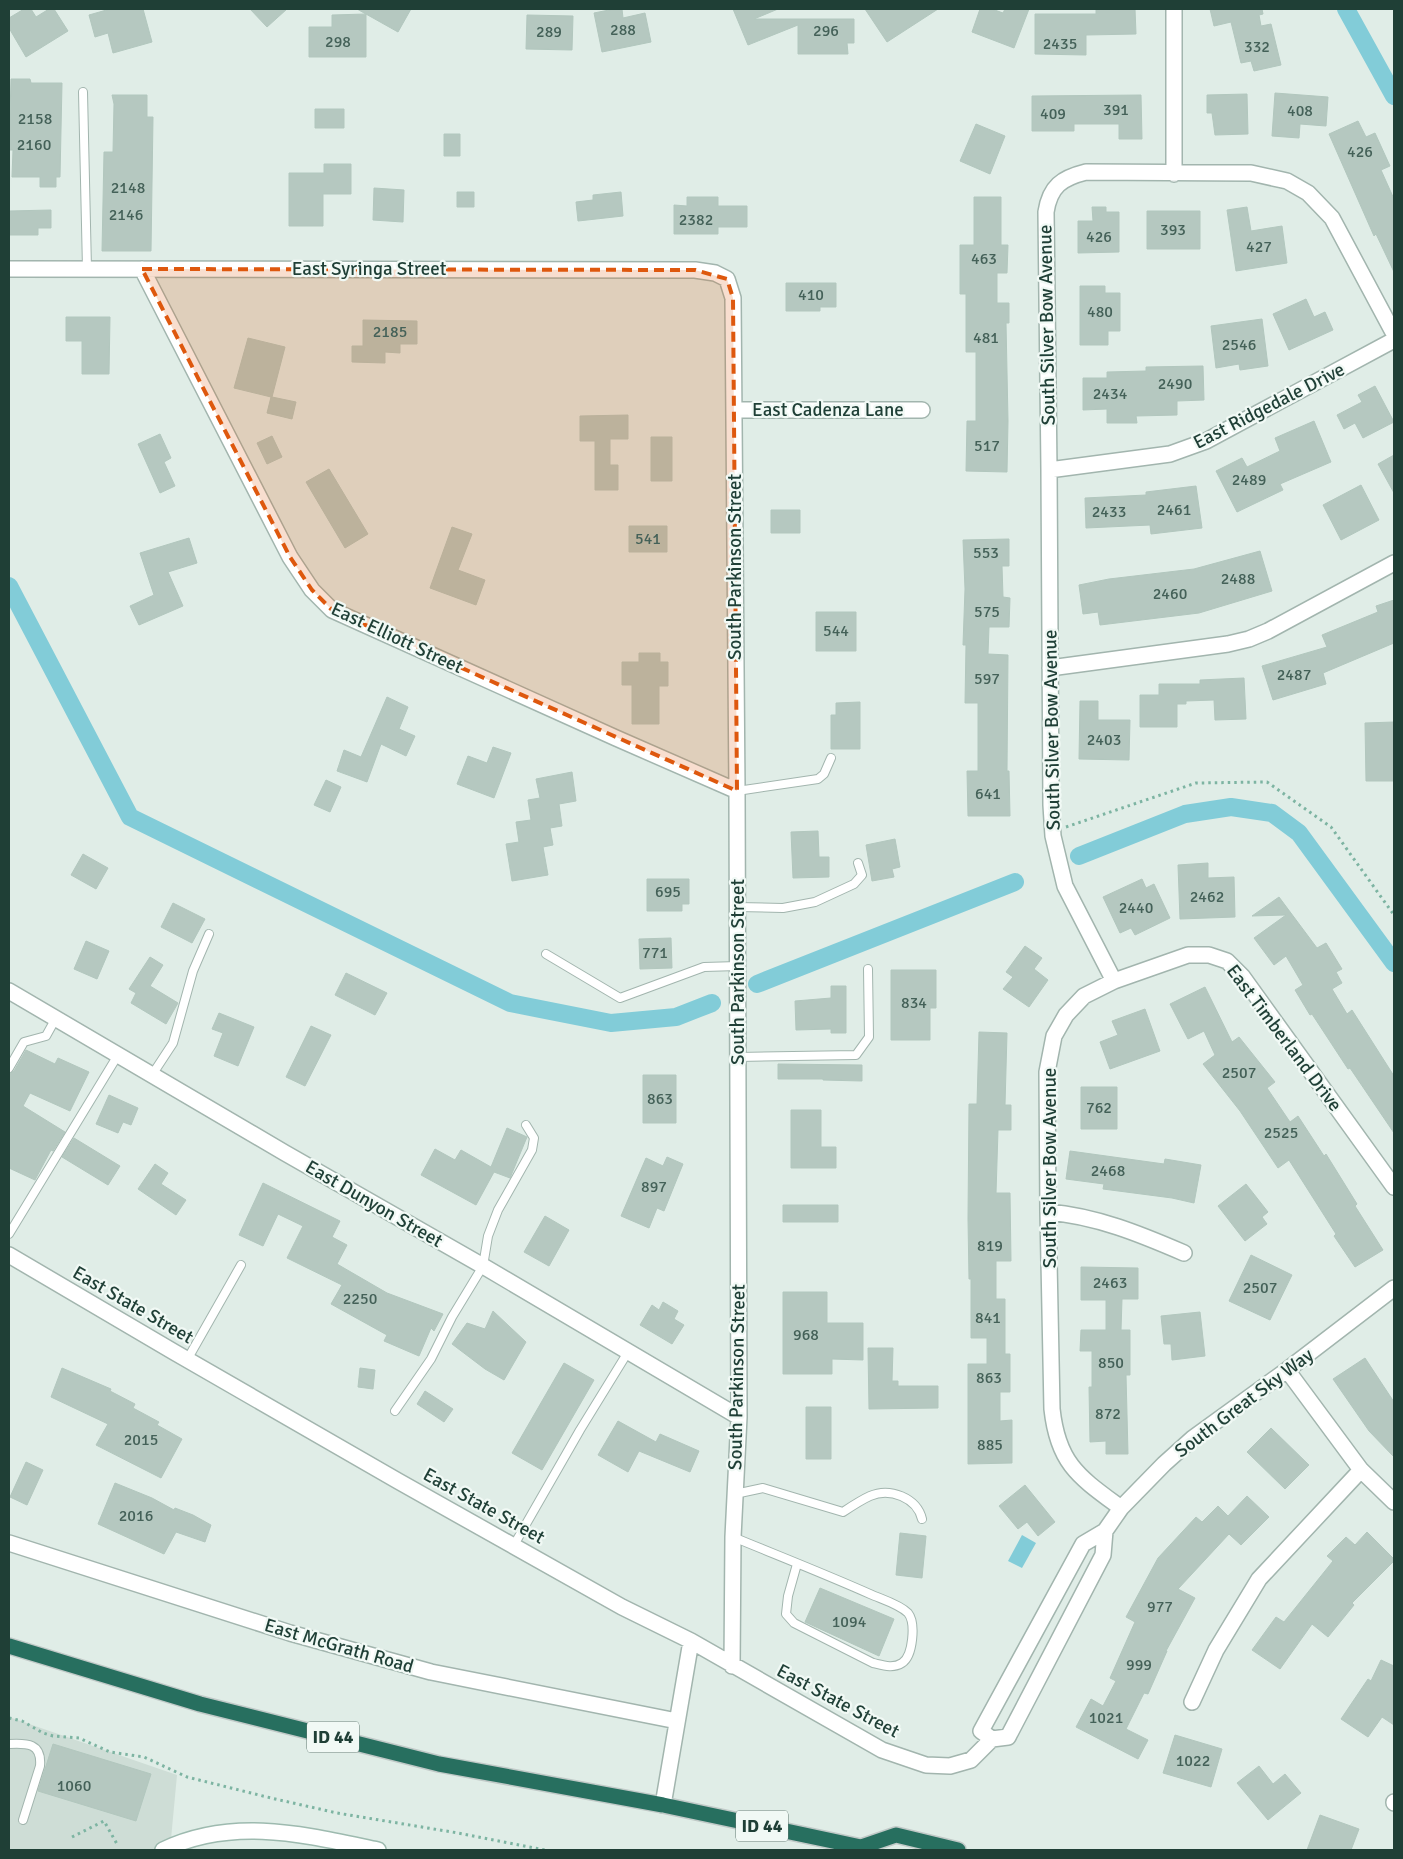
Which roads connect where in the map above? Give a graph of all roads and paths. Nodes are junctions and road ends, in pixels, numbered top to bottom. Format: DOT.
graph roads {
  1 [pos="1174,9"];
  2 [pos="83,92"];
  3 [pos="1174,174"];
  4 [pos="9,269"];
  5 [pos="87,269"];
  6 [pos="142,269"];
  7 [pos="727,279"];
  8 [pos="1394,334"];
  9 [pos="1394,340"];
  10 [pos="734,410"];
  11 [pos="922,410"];
  12 [pos="1050,470"];
  13 [pos="1394,563"];
  14 [pos="1050,668"];
  15 [pos="831,758"];
  16 [pos="737,791"];
  17 [pos="1053,836"];
  18 [pos="858,863"];
  19 [pos="737,907"];
  20 [pos="1394,915"];
  21 [pos="210,934"];
  22 [pos="546,954"];
  23 [pos="738,966"];
  24 [pos="868,969"];
  25 [pos="1114,981"];
  26 [pos="9,991"];
  27 [pos="56,1018"];
  28 [pos="118,1055"];
  29 [pos="738,1057"];
  30 [pos="9,1068"];
  31 [pos="152,1075"];
  32 [pos="526,1125"];
  33 [pos="1394,1187"];
  34 [pos="1048,1212"];
  35 [pos="9,1234"];
  36 [pos="1184,1253"];
  37 [pos="9,1255"];
  38 [pos="241,1265"];
  39 [pos="484,1266"];
  40 [pos="1394,1288"];
  41 [pos="628,1352"];
  42 [pos="187,1360"];
  43 [pos="1287,1370"];
  44 [pos="395,1411"];
  45 [pos="739,1417"];
  46 [pos="1361,1470"];
  47 [pos="735,1494"];
  48 [pos="1394,1502"];
  49 [pos="1121,1508"];
  50 [pos="922,1519"];
  51 [pos="1105,1531"];
  52 [pos="733,1537"];
  53 [pos="9,1544"];
  54 [pos="514,1545"];
  55 [pos="797,1564"];
  56 [pos="691,1642"];
  57 [pos="9,1646"];
  58 [pos="732,1666"];
  59 [pos="1192,1702"];
  60 [pos="9,1718"];
  61 [pos="677,1722"];
  62 [pos="992,1739"];
  63 [pos="9,1744"];
  64 [pos="662,1805"];
  65 [pos="23,1820"];
  66 [pos="72,1836"];
  67 [pos="117,1844"];
  68 [pos="167,1849"];
  69 [pos="863,1849"];
  70 [pos="378,1850"];
  71 [pos="545,1850"];
  72 [pos="958,1850"];
  1 -- 3 [label="street"];
  2 -- 5 [label="lane"];
  3 -- 8 [label="street, South Silver Bow Avenue"];
  3 -- 12 [label="street, South Silver Bow Avenue"];
  4 -- 5 [label="street, East Syringa Street"];
  5 -- 6 [label="street, East Syringa Street"];
  6 -- 7 [label="street, East Syringa Street"];
  6 -- 16 [label="street, East Elliott Street"];
  7 -- 10 [label="street, South Parkinson Street"];
  9 -- 12 [label="street, East Ridgedale Drive"];
  10 -- 11 [label="street, East Cadenza Lane"];
  10 -- 16 [label="street, South Parkinson Street"];
  12 -- 14 [label="street, South Silver Bow Avenue"];
  13 -- 14 [label="street"];
  14 -- 17 [label="street, South Silver Bow Avenue"];
  15 -- 16 [label="lane"];
  16 -- 19 [label="street, South Parkinson Street"];
  17 -- 20 [label="path"];
  17 -- 25 [label="street, South Silver Bow Avenue"];
  18 -- 19 [label="lane"];
  19 -- 23 [label="street, South Parkinson Street"];
  21 -- 31 [label="lane"];
  22 -- 23 [label="lane"];
  23 -- 29 [label="street, South Parkinson Street"];
  24 -- 29 [label="lane"];
  25 -- 33 [label="street, East Timberland Drive"];
  25 -- 34 [label="street, South Silver Bow Avenue"];
  26 -- 27 [label="street, East Dunyon Street"];
  27 -- 28 [label="street, East Dunyon Street"];
  27 -- 30 [label="lane"];
  28 -- 31 [label="street, East Dunyon Street"];
  28 -- 35 [label="lane"];
  29 -- 45 [label="street, South Parkinson Street"];
  31 -- 39 [label="street, East Dunyon Street"];
  32 -- 39 [label="lane"];
  34 -- 36 [label="street"];
  34 -- 49 [label="street, South Silver Bow Avenue"];
  37 -- 42 [label="street, East State Street"];
  38 -- 42 [label="lane"];
  39 -- 41 [label="street, East Dunyon Street"];
  39 -- 44 [label="lane"];
  40 -- 43 [label="street, South Great Sky Way"];
  41 -- 45 [label="street, East Dunyon Street"];
  41 -- 54 [label="lane"];
  42 -- 54 [label="street, East State Street"];
  43 -- 46 [label="street"];
  43 -- 49 [label="street, South Great Sky Way"];
  45 -- 47 [label="street, South Parkinson Street"];
  46 -- 48 [label="street"];
  46 -- 59 [label="street"];
  47 -- 50 [label="lane"];
  47 -- 52 [label="street, South Parkinson Street"];
  49 -- 51 [label="street, South Great Sky Way"];
  51 -- 62 [label="street"];
  51 -- 62 [label="street, South Great Sky Way"];
  52 -- 55 [label="lane"];
  52 -- 58 [label="street, South Parkinson Street"];
  53 -- 61 [label="street, East McGrath Road"];
  54 -- 56 [label="street, East State Street"];
  55 -- 55 [label="lane"];
  56 -- 58 [label="street, East State Street"];
  56 -- 61 [label="street"];
  57 -- 64 [label="highway, ID 44"];
  58 -- 62 [label="street, East State Street"];
  60 -- 71 [label="path"];
  61 -- 64 [label="street"];
  63 -- 65 [label="lane"];
  64 -- 69 [label="highway, ID 44"];
  66 -- 67 [label="path"];
  68 -- 70 [label="street"];
  69 -- 72 [label="highway, ID 44"];
}
